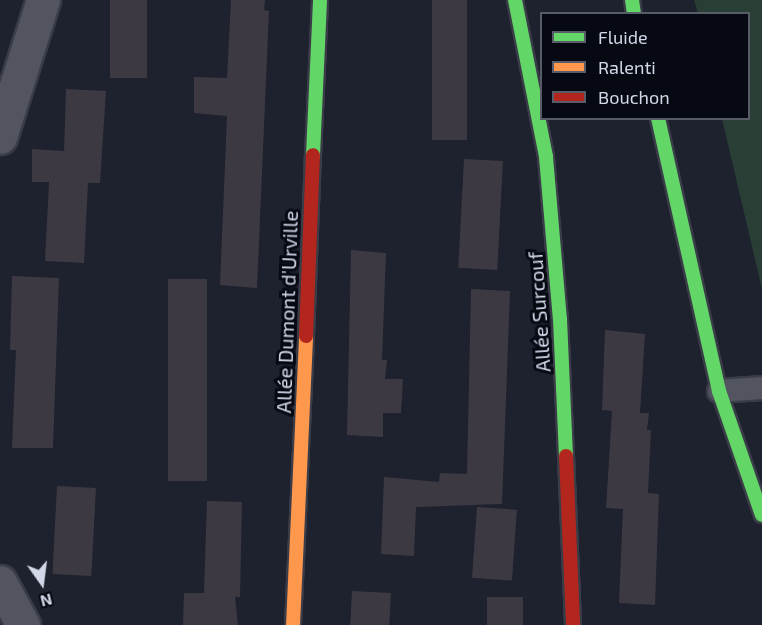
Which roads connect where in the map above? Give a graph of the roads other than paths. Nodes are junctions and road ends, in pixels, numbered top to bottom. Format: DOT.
graph roads {
  1 [pos="43,0"];
  2 [pos="320,0"];
  3 [pos="515,0"];
  4 [pos="658,120"];
  5 [pos="0,137"];
  6 [pos="762,388"];
  7 [pos="719,391"];
  8 [pos="762,515"];
  9 [pos="0,582"];
  10 [pos="23,625"];
  11 [pos="293,625"];
  12 [pos="573,625"];
  1 -- 5 [label="street"];
  2 -- 11 [label="street, Allée Dumont d'Urville"];
  3 -- 12 [label="street, Allée Surcouf"];
  4 -- 7 [label="street"];
  6 -- 7 [label="lane"];
  7 -- 8 [label="street"];
  9 -- 10 [label="street"];
}
